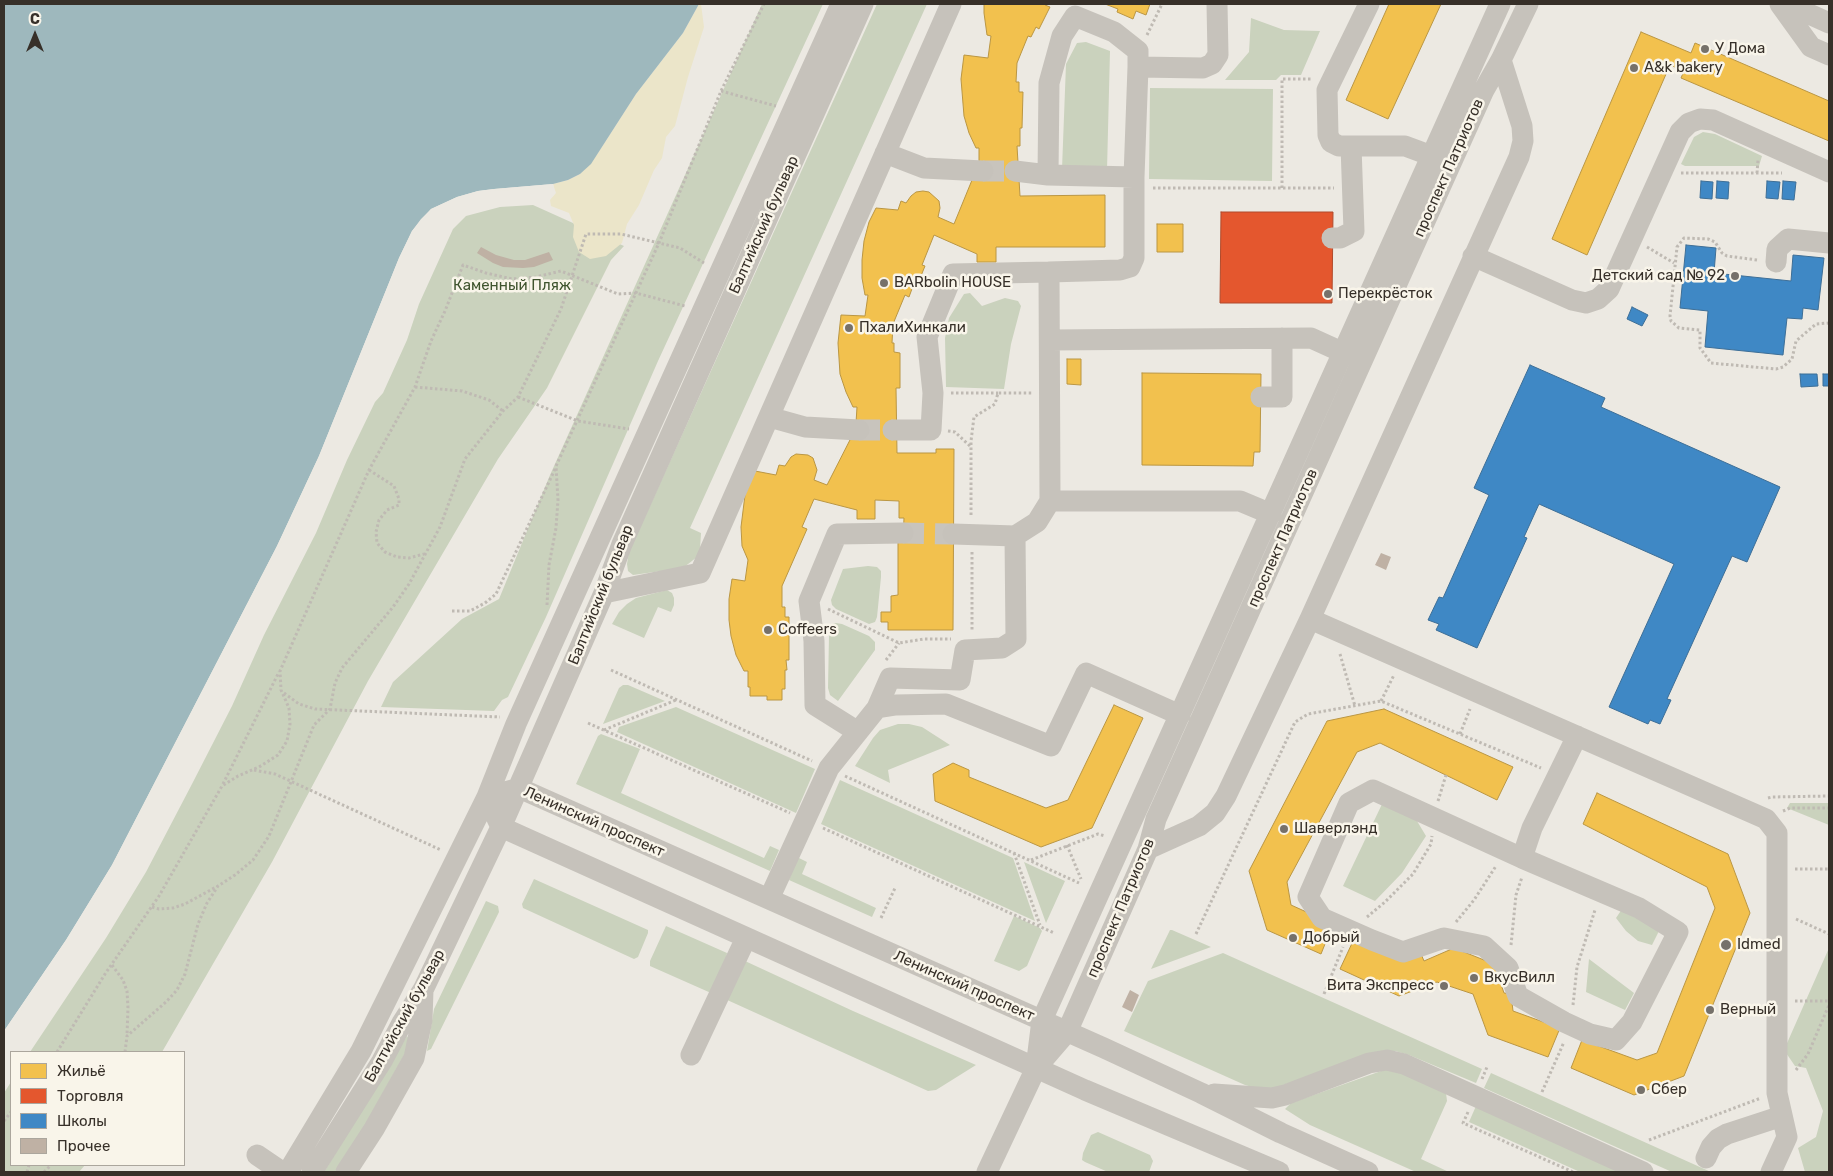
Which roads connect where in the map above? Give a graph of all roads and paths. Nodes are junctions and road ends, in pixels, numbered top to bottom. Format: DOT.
graph roads {
  1 [pos="764,4"];
  2 [pos="841,4"];
  3 [pos="863,4"];
  4 [pos="951,4"];
  5 [pos="1162,4"];
  6 [pos="1217,4"];
  7 [pos="1369,4"];
  8 [pos="1500,4"];
  9 [pos="1528,4"];
  10 [pos="1780,4"];
  11 [pos="1786,4"];
  12 [pos="1829,23"];
  13 [pos="1829,55"];
  14 [pos="1138,59"];
  15 [pos="1502,60"];
  16 [pos="1332,79"];
  17 [pos="722,91"];
  18 [pos="779,106"];
  19 [pos="1351,146"];
  20 [pos="885,153"];
  21 [pos="1432,156"];
  22 [pos="983,171"];
  23 [pos="1015,171"];
  24 [pos="1829,172"];
  25 [pos="1791,173"];
  26 [pos="1048,175"];
  27 [pos="1676,180"];
  28 [pos="1134,183"];
  29 [pos="1282,188"];
  30 [pos="1353,188"];
  31 [pos="1332,238"];
  32 [pos="659,243"];
  33 [pos="1829,243"];
  34 [pos="1653,250"];
  35 [pos="1473,256"];
  36 [pos="1776,262"];
  37 [pos="1674,263"];
  38 [pos="706,264"];
  39 [pos="1049,272"];
  40 [pos="574,276"];
  41 [pos="636,293"];
  42 [pos="687,306"];
  43 [pos="1829,323"];
  44 [pos="1282,338"];
  45 [pos="1050,340"];
  46 [pos="1344,353"];
  47 [pos="415,387"];
  48 [pos="954,393"];
  49 [pos="998,393"];
  50 [pos="1261,396"];
  51 [pos="518,397"];
  52 [pos="503,411"];
  53 [pos="769,417"];
  54 [pos="578,421"];
  55 [pos="632,430"];
  56 [pos="859,430"];
  57 [pos="892,430"];
  58 [pos="931,430"];
  59 [pos="971,447"];
  60 [pos="556,466"];
  61 [pos="369,470"];
  62 [pos="1050,501"];
  63 [pos="1271,514"];
  64 [pos="903,534"];
  65 [pos="953,534"];
  66 [pos="1015,536"];
  67 [pos="424,554"];
  68 [pos="604,593"];
  69 [pos="452,611"];
  70 [pos="547,614"];
  71 [pos="1310,619"];
  72 [pos="1333,628"];
  73 [pos="1401,660"];
  74 [pos="280,671"];
  75 [pos="281,690"];
  76 [pos="1478,692"];
  77 [pos="677,700"];
  78 [pos="1382,701"];
  79 [pos="1355,706"];
  80 [pos="878,708"];
  81 [pos="330,709"];
  82 [pos="1180,715"];
  83 [pos="503,718"];
  84 [pos="604,730"];
  85 [pos="858,732"];
  86 [pos="1460,734"];
  87 [pos="1577,736"];
  88 [pos="252,770"];
  89 [pos="1446,775"];
  90 [pos="1558,775"];
  91 [pos="291,782"];
  92 [pos="222,786"];
  93 [pos="519,788"];
  94 [pos="1829,796"];
  95 [pos="487,797"];
  96 [pos="1437,806"];
  97 [pos="1829,808"];
  98 [pos="1764,809"];
  99 [pos="501,828"];
  100 [pos="1432,834"];
  101 [pos="1104,836"];
  102 [pos="1068,845"];
  103 [pos="1148,849"];
  104 [pos="441,850"];
  105 [pos="1014,852"];
  106 [pos="1518,856"];
  107 [pos="1031,860"];
  108 [pos="1829,868"];
  109 [pos="1777,869"];
  110 [pos="1080,879"];
  111 [pos="218,886"];
  112 [pos="895,888"];
  113 [pos="769,899"];
  114 [pos="1598,901"];
  115 [pos="152,907"];
  116 [pos="1777,911"];
  117 [pos="881,918"];
  118 [pos="1363,920"];
  119 [pos="1040,926"];
  120 [pos="1196,934"];
  121 [pos="1829,934"];
  122 [pos="746,938"];
  123 [pos="1444,938"];
  124 [pos="1345,943"];
  125 [pos="112,965"];
  126 [pos="1508,968"];
  127 [pos="423,990"];
  128 [pos="1324,994"];
  129 [pos="1829,1001"];
  130 [pos="1777,1002"];
  131 [pos="1829,1006"];
  132 [pos="1573,1010"];
  133 [pos="1042,1020"];
  134 [pos="1067,1032"];
  135 [pos="127,1036"];
  136 [pos="1566,1038"];
  137 [pos="57,1051"];
  138 [pos="125,1051"];
  139 [pos="691,1054"];
  140 [pos="1036,1068"];
  141 [pos="1542,1092"];
  142 [pos="1777,1092"];
  143 [pos="1201,1093"];
  144 [pos="1782,1116"];
  145 [pos="1648,1140"];
  146 [pos="257,1155"];
  147 [pos="1706,1158"];
  148 [pos="1238,1163"];
  149 [pos="282,1172"];
  150 [pos="288,1172"];
  151 [pos="312,1172"];
  152 [pos="346,1172"];
  153 [pos="987,1172"];
  154 [pos="1279,1172"];
  155 [pos="1368,1172"];
  156 [pos="1643,1172"];
  157 [pos="1771,1172"];
  1 -- 17 [label="path"];
  2 -- 95 [label="street, Балтийский бульвар"];
  3 -- 68 [label="street, Балтийский бульвар"];
  4 -- 20 [label="street"];
  5 -- 14 [label="path"];
  6 -- 14 [label="street"];
  7 -- 16 [label="street"];
  8 -- 21 [label="street, проспект Патриотов"];
  9 -- 15 [label="street, проспект Патриотов"];
  10 -- 13 [label="street"];
  11 -- 12 [label="street"];
  14 -- 26 [label="street"];
  14 -- 28 [label="street"];
  15 -- 35 [label="street"];
  15 -- 103 [label="street, проспект Патриотов"];
  16 -- 19 [label="street"];
  16 -- 29 [label="path"];
  17 -- 18 [label="path"];
  17 -- 32 [label="path"];
  19 -- 21 [label="street"];
  19 -- 30 [label="street"];
  20 -- 22 [label="street"];
  20 -- 53 [label="street"];
  21 -- 46 [label="street, проспект Патриотов"];
  23 -- 26 [label="street"];
  24 -- 35 [label="street"];
  25 -- 27 [label="path"];
  26 -- 28 [label="street"];
  28 -- 29 [label="path"];
  28 -- 39 [label="street"];
  29 -- 30 [label="path"];
  30 -- 31 [label="street"];
  32 -- 38 [label="path"];
  32 -- 40 [label="path"];
  32 -- 41 [label="path"];
  33 -- 36 [label="street"];
  34 -- 37 [label="path"];
  35 -- 71 [label="street"];
  36 -- 37 [label="path"];
  37 -- 43 [label="path"];
  39 -- 45 [label="street"];
  39 -- 58 [label="street"];
  40 -- 41 [label="path"];
  40 -- 47 [label="path"];
  40 -- 51 [label="path"];
  41 -- 42 [label="path"];
  41 -- 54 [label="path"];
  44 -- 45 [label="street"];
  44 -- 46 [label="street"];
  44 -- 50 [label="street"];
  45 -- 62 [label="street"];
  46 -- 63 [label="street, проспект Патриотов"];
  47 -- 52 [label="path"];
  47 -- 61 [label="path"];
  48 -- 49 [label="path"];
  51 -- 52 [label="path"];
  51 -- 54 [label="path"];
  52 -- 67 [label="path"];
  53 -- 56 [label="street"];
  53 -- 68 [label="street"];
  54 -- 55 [label="path"];
  54 -- 60 [label="path"];
  57 -- 58 [label="street"];
  58 -- 59 [label="path"];
  60 -- 69 [label="path"];
  60 -- 70 [label="path"];
  61 -- 67 [label="path"];
  61 -- 74 [label="path"];
  62 -- 63 [label="street"];
  62 -- 66 [label="street"];
  63 -- 82 [label="street, проспект Патриотов"];
  64 -- 85 [label="street"];
  65 -- 66 [label="street"];
  66 -- 80 [label="street"];
  67 -- 81 [label="path"];
  68 -- 93 [label="street, Балтийский бульвар"];
  71 -- 72 [label="street"];
  71 -- 103 [label="street"];
  72 -- 73 [label="street"];
  72 -- 79 [label="path"];
  73 -- 76 [label="street"];
  73 -- 78 [label="path"];
  74 -- 75 [label="path"];
  74 -- 92 [label="path"];
  75 -- 81 [label="path"];
  75 -- 88 [label="path"];
  76 -- 86 [label="path"];
  76 -- 87 [label="street"];
  77 -- 84 [label="path"];
  78 -- 79 [label="path"];
  78 -- 86 [label="path"];
  79 -- 120 [label="path"];
  80 -- 82 [label="street"];
  80 -- 85 [label="street"];
  81 -- 83 [label="path"];
  81 -- 91 [label="path"];
  82 -- 133 [label="street, проспект Патриотов"];
  85 -- 113 [label="street"];
  86 -- 90 [label="path"];
  87 -- 90 [label="street"];
  87 -- 98 [label="street"];
  88 -- 91 [label="path"];
  88 -- 92 [label="path"];
  89 -- 96 [label="path"];
  90 -- 106 [label="street"];
  91 -- 104 [label="path"];
  91 -- 111 [label="path"];
  92 -- 115 [label="path"];
  93 -- 95 [label="street, Ленинский проспект"];
  93 -- 99 [label="street, Балтийский бульвар"];
  93 -- 113 [label="street, Ленинский проспект"];
  94 -- 98 [label="path"];
  95 -- 99 [label="street"];
  95 -- 150 [label="street, Балтийский бульвар"];
  97 -- 98 [label="path"];
  98 -- 109 [label="street"];
  99 -- 122 [label="street"];
  99 -- 127 [label="street, Балтийский бульвар"];
  100 -- 118 [label="path"];
  101 -- 102 [label="path"];
  102 -- 107 [label="path"];
  102 -- 110 [label="path"];
  103 -- 134 [label="street, проспект Патриотов"];
  105 -- 119 [label="path"];
  106 -- 123 [label="path"];
  106 -- 123 [label="street"];
  106 -- 126 [label="path"];
  106 -- 126 [label="street"];
  108 -- 109 [label="path"];
  109 -- 116 [label="street"];
  111 -- 115 [label="path"];
  111 -- 135 [label="path"];
  112 -- 117 [label="path"];
  113 -- 133 [label="street, Ленинский проспект"];
  114 -- 132 [label="path"];
  115 -- 125 [label="path"];
  116 -- 121 [label="path"];
  116 -- 130 [label="street"];
  122 -- 139 [label="street"];
  122 -- 140 [label="street"];
  123 -- 126 [label="street"];
  124 -- 128 [label="path"];
  125 -- 135 [label="path"];
  125 -- 137 [label="path"];
  127 -- 151 [label="street, Балтийский бульвар"];
  127 -- 152 [label="street"];
  129 -- 130 [label="path"];
  130 -- 142 [label="street"];
  131 -- 142 [label="path"];
  133 -- 134 [label="street, Ленинский проспект"];
  133 -- 140 [label="street, проспект Патриотов"];
  134 -- 140 [label="street, проспект Патриотов"];
  134 -- 143 [label="street, Ленинский проспект"];
  135 -- 138 [label="path"];
  136 -- 141 [label="path"];
  140 -- 148 [label="street"];
  140 -- 153 [label="street, проспект Патриотов"];
  142 -- 144 [label="street"];
  142 -- 145 [label="path"];
  143 -- 155 [label="street, Ленинский проспект"];
  143 -- 156 [label="street"];
  144 -- 147 [label="street"];
  144 -- 157 [label="street"];
  146 -- 149 [label="street"];
  148 -- 154 [label="street"];
}
